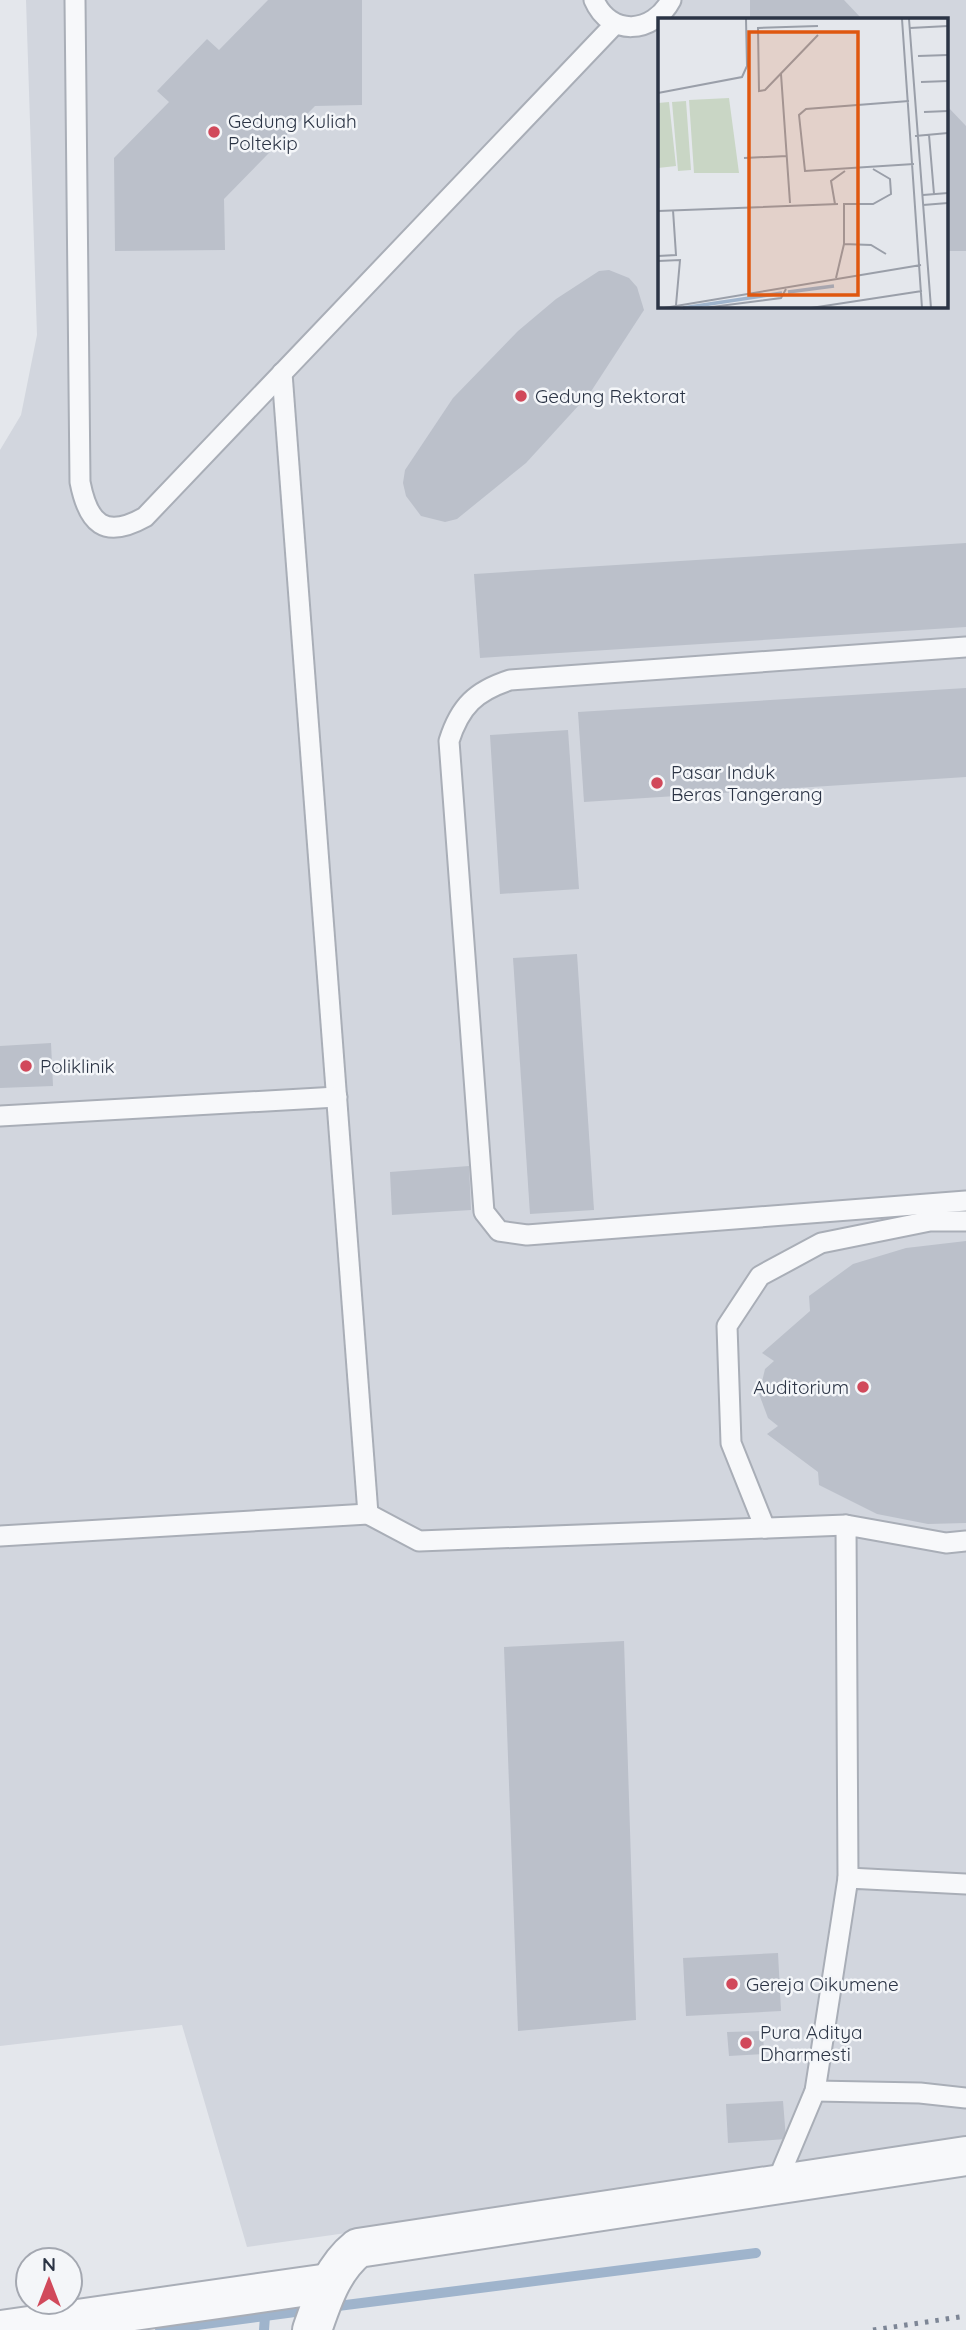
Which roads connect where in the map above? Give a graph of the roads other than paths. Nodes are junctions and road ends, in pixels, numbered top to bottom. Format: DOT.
graph roads {
  1 [pos="75,0"];
  2 [pos="594,0"];
  3 [pos="671,0"];
  4 [pos="615,24"];
  5 [pos="282,373"];
  6 [pos="966,648"];
  7 [pos="337,1097"];
  8 [pos="0,1116"];
  9 [pos="966,1201"];
  10 [pos="966,1221"];
  11 [pos="369,1514"];
  12 [pos="846,1525"];
  13 [pos="765,1528"];
  14 [pos="0,1536"];
  15 [pos="966,1541"];
  16 [pos="848,1878"];
  17 [pos="966,1884"];
  18 [pos="815,2091"];
  19 [pos="966,2098"];
  20 [pos="966,2156"];
  21 [pos="776,2184"];
  22 [pos="321,2306"];
  23 [pos="153,2316"];
  24 [pos="66,2325"];
  25 [pos="1,2330"];
  1 -- 5 [label="lane"];
  2 -- 4 [label="lane"];
  3 -- 4 [label="lane"];
  4 -- 5 [label="lane"];
  5 -- 7 [label="lane"];
  6 -- 9 [label="lane"];
  7 -- 8 [label="lane"];
  7 -- 11 [label="lane"];
  10 -- 13 [label="lane"];
  11 -- 13 [label="lane"];
  11 -- 14 [label="lane"];
  12 -- 13 [label="lane"];
  12 -- 15 [label="lane"];
  12 -- 16 [label="lane"];
  16 -- 17 [label="lane"];
  16 -- 18 [label="lane"];
  18 -- 19 [label="lane"];
  18 -- 21 [label="lane"];
  20 -- 21 [label="street"];
  21 -- 22 [label="street"];
  22 -- 23 [label="street"];
  23 -- 24 [label="street"];
  24 -- 25 [label="street"];
}
